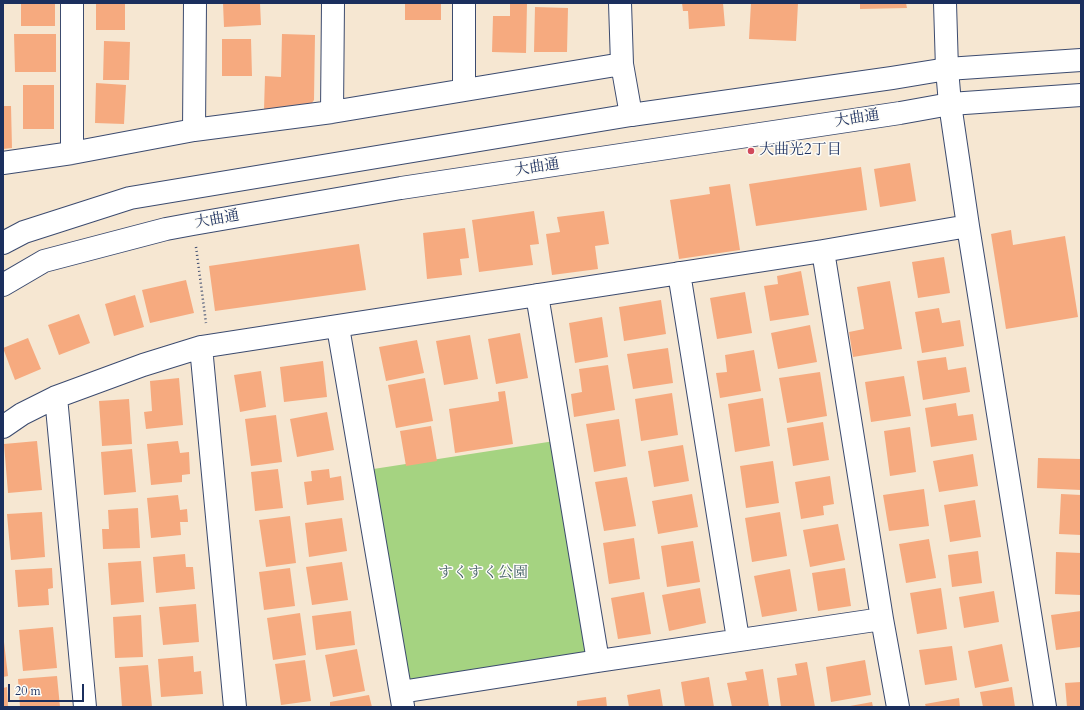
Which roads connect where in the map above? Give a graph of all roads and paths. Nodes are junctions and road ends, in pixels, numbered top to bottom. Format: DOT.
graph roads {
  1 [pos="72,3"];
  2 [pos="194,3"];
  3 [pos="333,3"];
  4 [pos="464,3"];
  5 [pos="620,3"];
  6 [pos="945,3"];
  7 [pos="1081,60"];
  8 [pos="622,64"];
  9 [pos="947,69"];
  10 [pos="464,89"];
  11 [pos="1081,95"];
  12 [pos="950,104"];
  13 [pos="332,112"];
  14 [pos="631,115"];
  15 [pos="194,130"];
  16 [pos="72,153"];
  17 [pos="3,163"];
  18 [pos="968,226"];
  19 [pos="3,243"];
  20 [pos="196,244"];
  21 [pos="823,251"];
  22 [pos="679,273"];
  23 [pos="3,285"];
  24 [pos="537,295"];
  25 [pos="338,326"];
  26 [pos="206,347"];
  27 [pos="56,396"];
  28 [pos="3,427"];
  29 [pos="882,619"];
  30 [pos="738,639"];
  31 [pos="598,661"];
  32 [pos="402,700"];
  33 [pos="85,707"];
  34 [pos="235,707"];
  35 [pos="898,707"];
  36 [pos="1045,707"];
  1 -- 16 [label="street"];
  2 -- 15 [label="street"];
  3 -- 13 [label="street"];
  4 -- 10 [label="street"];
  5 -- 8 [label="street"];
  6 -- 9 [label="street"];
  7 -- 9 [label="street"];
  8 -- 10 [label="street"];
  8 -- 14 [label="street"];
  9 -- 12 [label="street"];
  9 -- 14 [label="street"];
  10 -- 13 [label="street"];
  11 -- 12 [label="street, 大曲通"];
  12 -- 18 [label="street"];
  12 -- 23 [label="street, 大曲通"];
  13 -- 15 [label="street"];
  14 -- 19 [label="street"];
  15 -- 16 [label="street"];
  16 -- 17 [label="street"];
  18 -- 21 [label="street"];
  18 -- 36 [label="street"];
  20 -- 26 [label="path"];
  21 -- 22 [label="street"];
  21 -- 29 [label="street"];
  22 -- 24 [label="street"];
  22 -- 30 [label="street"];
  24 -- 25 [label="street"];
  24 -- 31 [label="street"];
  25 -- 26 [label="street"];
  25 -- 32 [label="street"];
  26 -- 27 [label="street"];
  26 -- 34 [label="street"];
  27 -- 28 [label="street"];
  27 -- 33 [label="street"];
  29 -- 30 [label="street"];
  29 -- 35 [label="street"];
  30 -- 31 [label="street"];
  31 -- 32 [label="street"];
}
